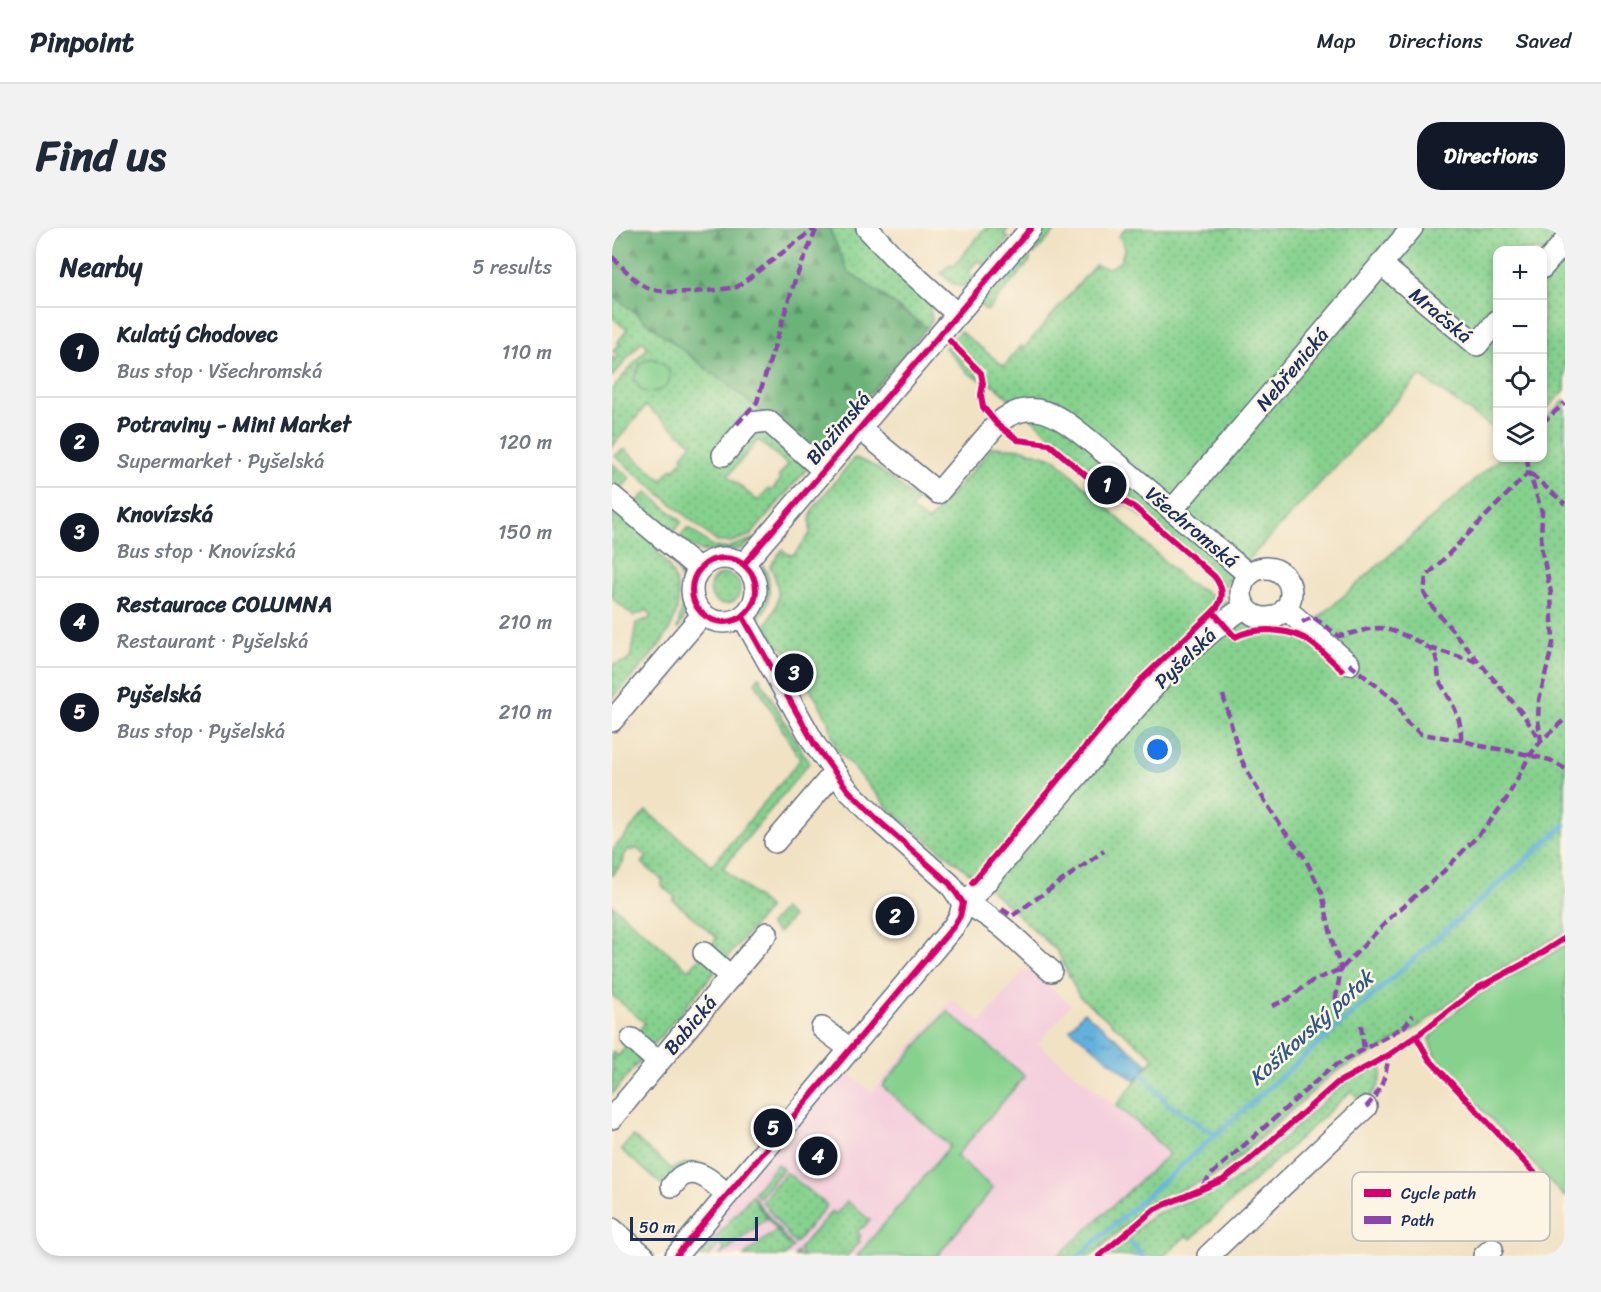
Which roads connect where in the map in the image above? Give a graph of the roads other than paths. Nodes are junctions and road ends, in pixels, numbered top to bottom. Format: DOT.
graph roads {
  1 [pos="867,228"];
  2 [pos="1031,228"];
  3 [pos="1412,228"];
  4 [pos="1565,241"];
  5 [pos="1547,262"];
  6 [pos="1381,264"];
  7 [pos="957,314"];
  8 [pos="1493,326"];
  9 [pos="859,428"];
  10 [pos="723,455"];
  11 [pos="823,470"];
  12 [pos="612,496"];
  13 [pos="1172,510"];
  14 [pos="744,564"];
  15 [pos="699,569"];
  16 [pos="1248,574"];
  17 [pos="1245,607"];
  18 [pos="1286,609"];
  19 [pos="702,615"];
  20 [pos="742,616"];
  21 [pos="1349,664"];
  22 [pos="615,712"];
  23 [pos="835,772"];
  24 [pos="775,842"];
  25 [pos="963,903"];
  26 [pos="768,933"];
  27 [pos="704,953"];
  28 [pos="1051,971"];
  29 [pos="731,977"];
  30 [pos="822,1028"];
  31 [pos="632,1039"];
  32 [pos="850,1049"];
  33 [pos="658,1062"];
  34 [pos="1366,1107"];
  35 [pos="612,1118"];
  36 [pos="672,1186"];
  37 [pos="727,1195"];
  38 [pos="612,1229"];
  39 [pos="644,1256"];
  40 [pos="676,1256"];
  41 [pos="1208,1256"];
  1 -- 7 [label="street"];
  2 -- 7 [label="street, Blažimská"];
  3 -- 6 [label="street, Nebřenická"];
  4 -- 5 [label="street"];
  6 -- 8 [label="street, Mračská"];
  6 -- 13 [label="street, Nebřenická"];
  7 -- 9 [label="street, Blažimská"];
  9 -- 11 [label="street, Blažimská"];
  9 -- 13 [label="street, Všechromská"];
  10 -- 11 [label="street"];
  11 -- 14 [label="street, Blažimská"];
  12 -- 15 [label="street"];
  13 -- 16 [label="street, Všechromská"];
  14 -- 15 [label="street"];
  14 -- 20 [label="street"];
  15 -- 19 [label="street"];
  16 -- 17 [label="street, Všechromská"];
  16 -- 18 [label="street, Všechromská"];
  17 -- 18 [label="street"];
  17 -- 25 [label="street, Pyšelská"];
  18 -- 21 [label="street"];
  19 -- 20 [label="street"];
  19 -- 22 [label="street"];
  20 -- 23 [label="street"];
  23 -- 24 [label="street"];
  23 -- 25 [label="street"];
  25 -- 28 [label="street"];
  25 -- 32 [label="street, Pyšelská"];
  26 -- 29 [label="street, Babická"];
  27 -- 29 [label="street"];
  29 -- 33 [label="street, Babická"];
  30 -- 32 [label="street"];
  31 -- 33 [label="street"];
  32 -- 37 [label="street, Pyšelská"];
  33 -- 35 [label="street, Babická"];
  34 -- 41 [label="street"];
  36 -- 37 [label="street"];
  37 -- 40 [label="street, Pyšelská"];
  38 -- 39 [label="street"];
}
